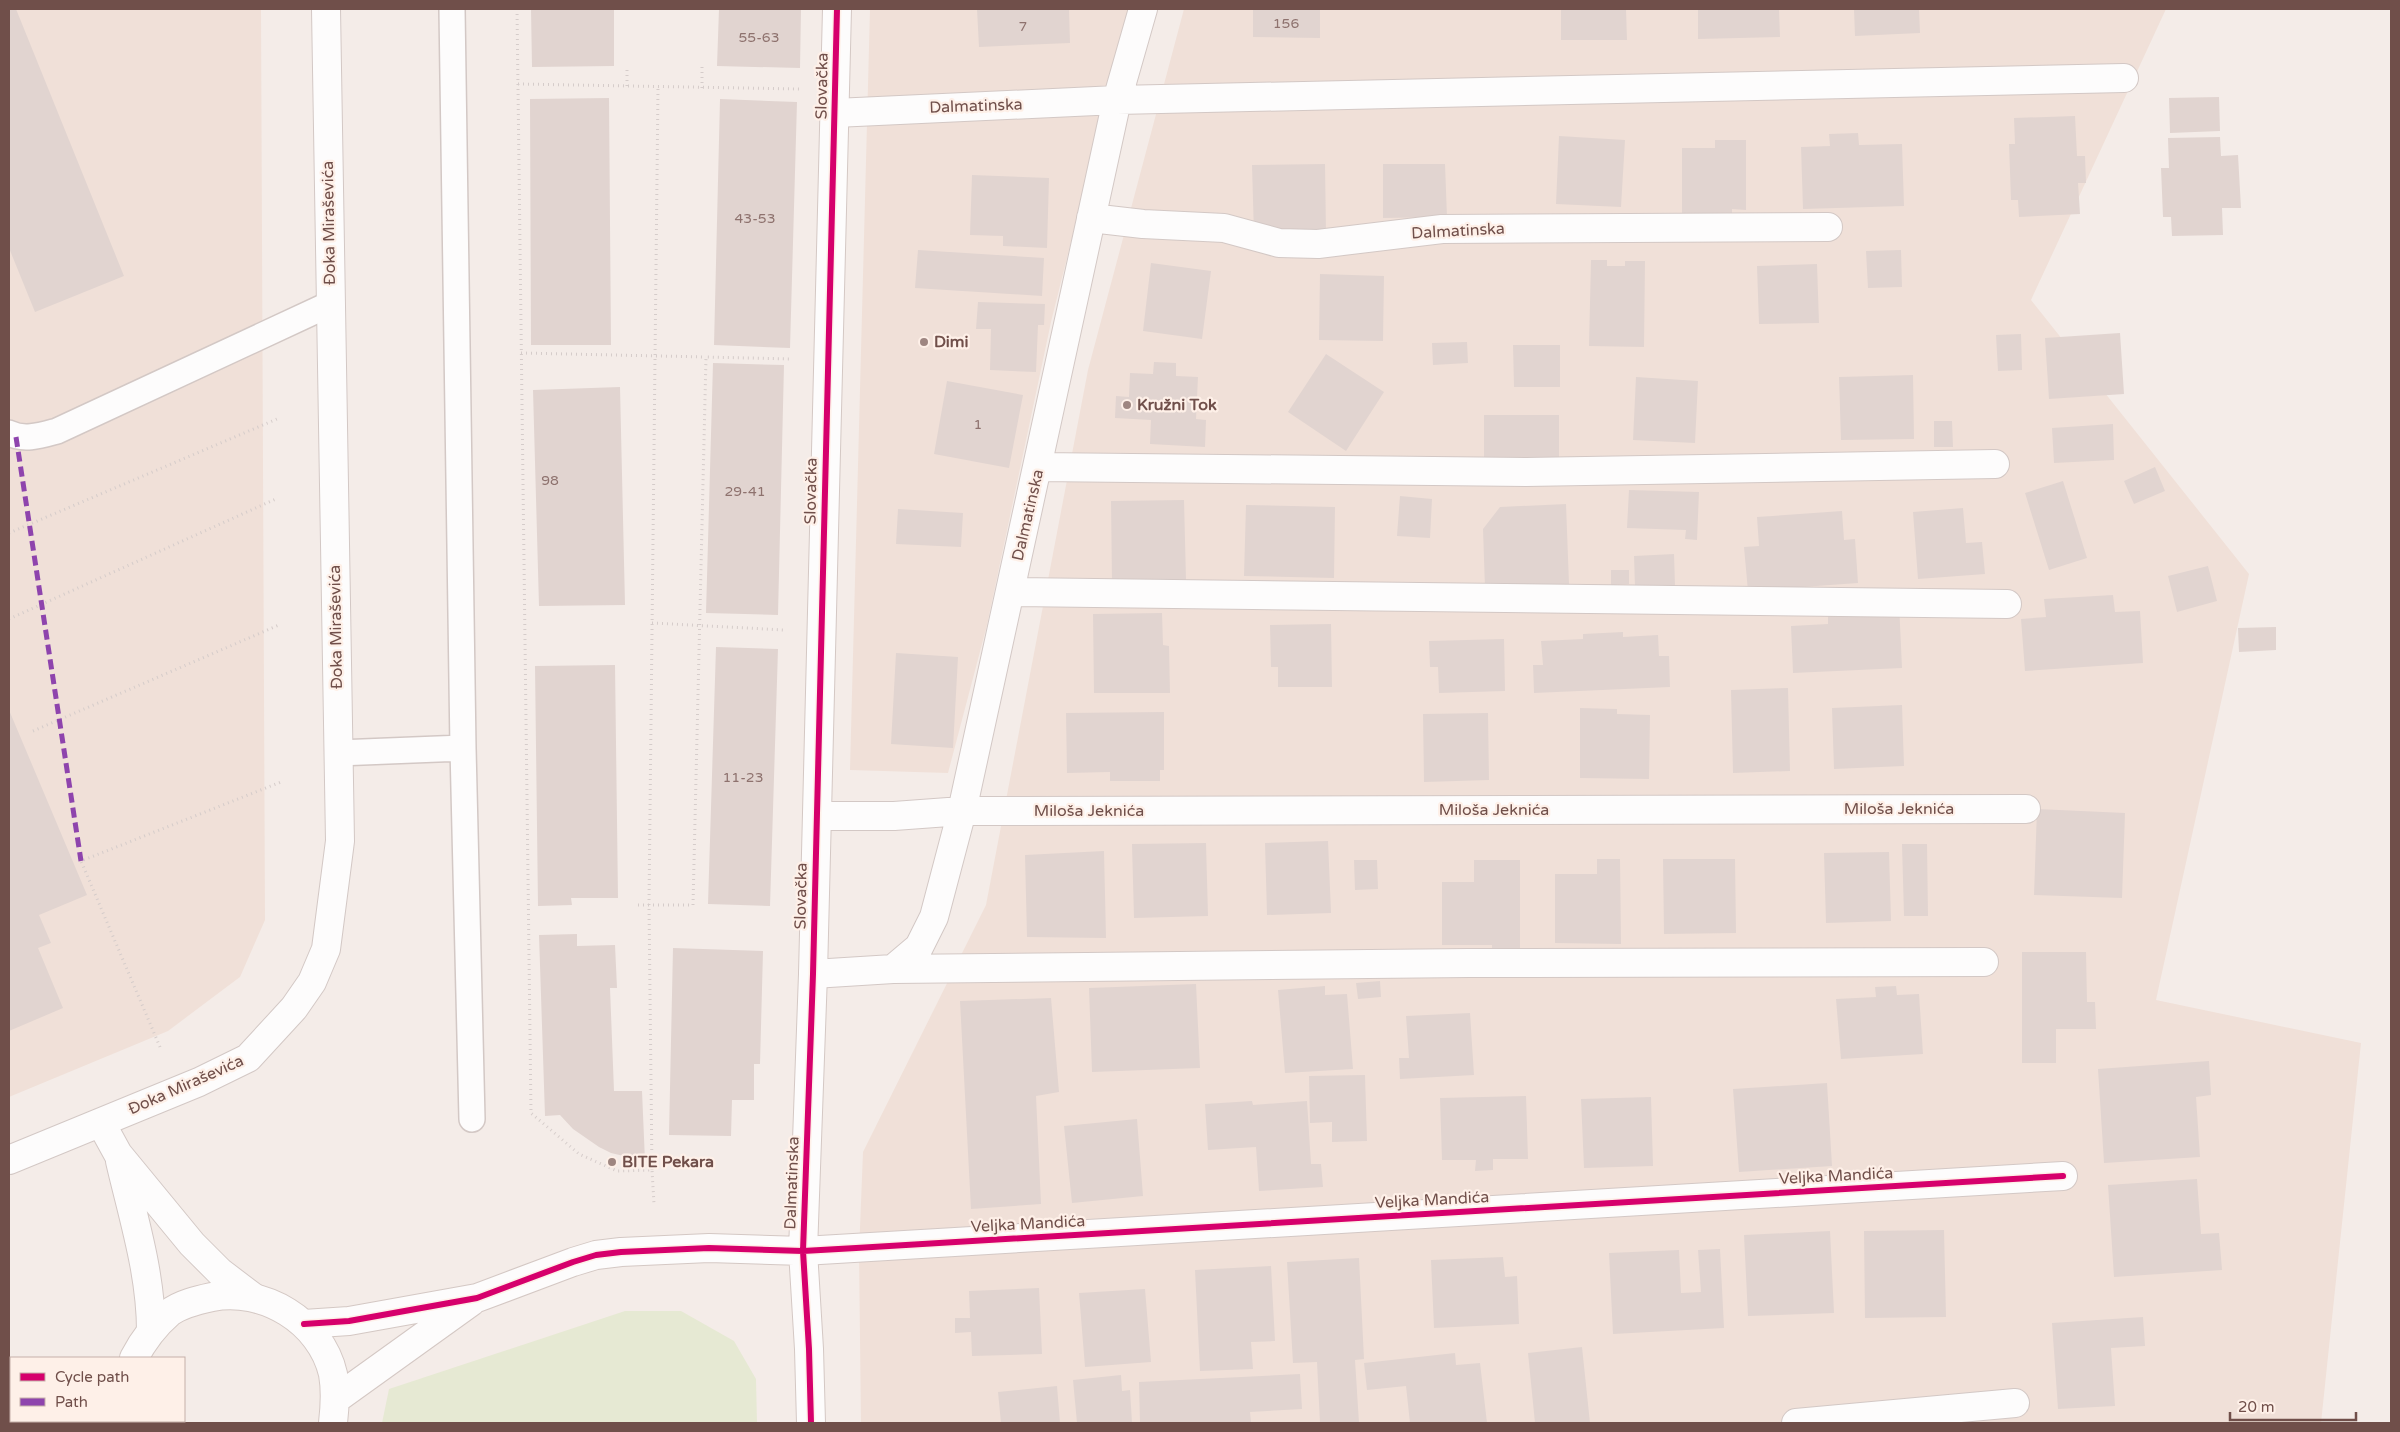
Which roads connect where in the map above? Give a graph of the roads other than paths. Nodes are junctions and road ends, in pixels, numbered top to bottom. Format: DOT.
graph roads {
  1 [pos="326,9"];
  2 [pos="452,9"];
  3 [pos="837,9"];
  4 [pos="1143,9"];
  5 [pos="2124,78"];
  6 [pos="1118,100"];
  7 [pos="835,113"];
  8 [pos="1091,218"];
  9 [pos="1828,227"];
  10 [pos="330,304"];
  11 [pos="9,433"];
  12 [pos="1995,464"];
  13 [pos="1039,467"];
  14 [pos="1010,592"];
  15 [pos="2007,604"];
  16 [pos="463,748"];
  17 [pos="338,753"];
  18 [pos="2026,809"];
  19 [pos="962,812"];
  20 [pos="817,816"];
  21 [pos="1984,962"];
  22 [pos="893,969"];
  23 [pos="813,974"];
  24 [pos="472,1118"];
  25 [pos="101,1123"];
  26 [pos="118,1154"];
  27 [pos="9,1160"];
  28 [pos="2063,1176"];
  29 [pos="803,1251"];
  30 [pos="253,1297"];
  31 [pos="477,1298"];
  32 [pos="304,1324"];
  33 [pos="151,1331"];
  34 [pos="135,1357"];
  35 [pos="2015,1403"];
  36 [pos="335,1411"];
  37 [pos="810,1423"];
  38 [pos="1796,1423"];
  1 -- 10 [label="street, Đoka Miraševića"];
  2 -- 16 [label="lane"];
  3 -- 7 [label="street, Slovačka"];
  4 -- 6 [label="street, Dalmatinska"];
  5 -- 6 [label="street"];
  6 -- 7 [label="street, Dalmatinska"];
  6 -- 8 [label="street, Dalmatinska"];
  7 -- 20 [label="street, Slovačka"];
  8 -- 9 [label="street, Dalmatinska"];
  8 -- 13 [label="street, Dalmatinska"];
  10 -- 11 [label="lane"];
  10 -- 17 [label="street, Đoka Miraševića"];
  12 -- 13 [label="street"];
  13 -- 14 [label="street, Dalmatinska"];
  14 -- 15 [label="street"];
  14 -- 19 [label="street, Dalmatinska"];
  16 -- 17 [label="lane"];
  16 -- 24 [label="lane"];
  17 -- 25 [label="street, Đoka Miraševića"];
  18 -- 19 [label="street, Miloša Jeknića"];
  19 -- 20 [label="street"];
  19 -- 22 [label="street, Dalmatinska"];
  20 -- 23 [label="street, Slovačka"];
  21 -- 22 [label="street"];
  22 -- 23 [label="street"];
  23 -- 29 [label="street, Dalmatinska"];
  25 -- 26 [label="street"];
  25 -- 27 [label="street, Đoka Miraševića"];
  26 -- 30 [label="street"];
  26 -- 33 [label="street"];
  28 -- 29 [label="street, Veljka Mandića"];
  29 -- 31 [label="street, Veljka Mandića"];
  29 -- 37 [label="street, Dalmatinska"];
  30 -- 32 [label="street"];
  30 -- 33 [label="street"];
  31 -- 32 [label="street"];
  31 -- 36 [label="street"];
  32 -- 36 [label="street"];
  33 -- 34 [label="street"];
  35 -- 38 [label="street"];
}
